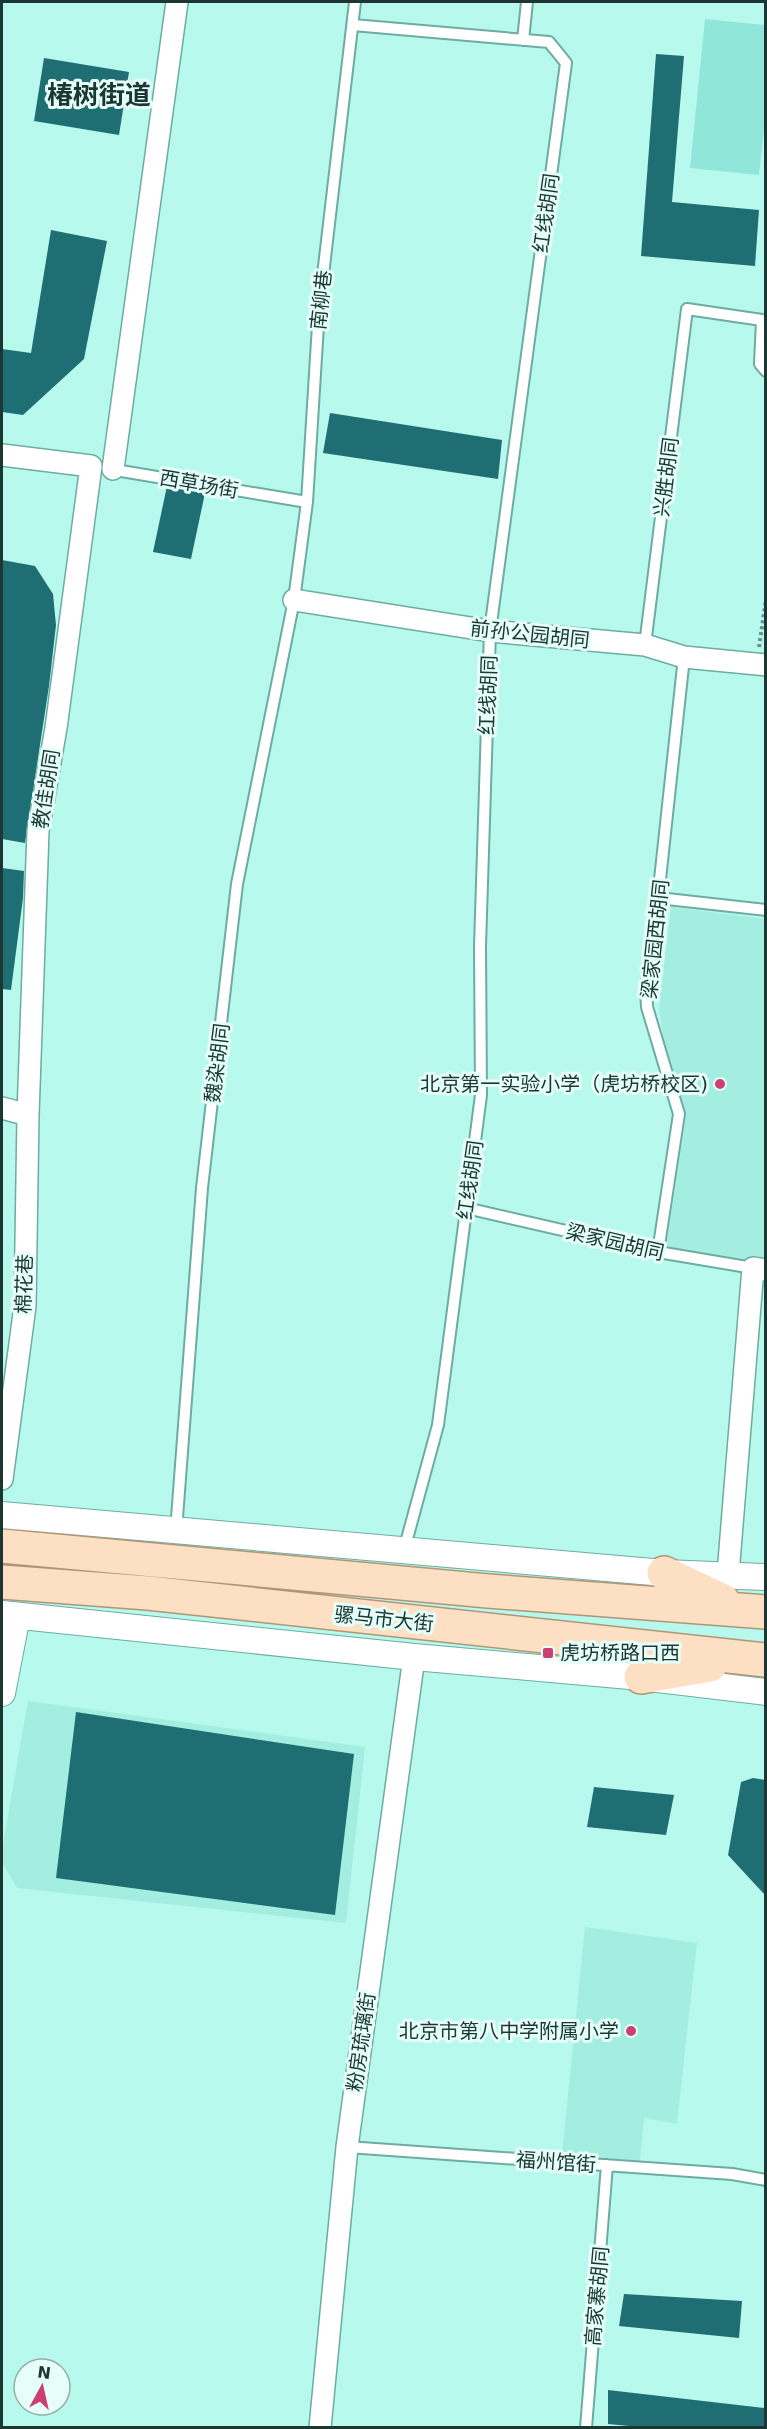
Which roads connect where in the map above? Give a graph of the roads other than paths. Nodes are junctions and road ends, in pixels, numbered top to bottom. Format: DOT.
graph roads {
  1 [pos="177,2"];
  2 [pos="355,2"];
  3 [pos="527,2"];
  4 [pos="353,25"];
  5 [pos="522,40"];
  6 [pos="765,371"];
  7 [pos="2,455"];
  8 [pos="91,466"];
  9 [pos="113,469"];
  10 [pos="307,502"];
  11 [pos="294,600"];
  12 [pos="490,631"];
  13 [pos="645,645"];
  14 [pos="684,657"];
  15 [pos="761,664"];
  16 [pos="658,898"];
  17 [pos="765,910"];
  18 [pos="2,1108"];
  19 [pos="28,1115"];
  20 [pos="466,1208"];
  21 [pos="658,1252"];
  22 [pos="759,1269"];
  23 [pos="2,1479"];
  24 [pos="2,1515"];
  25 [pos="176,1531"];
  26 [pos="2,1546"];
  27 [pos="404,1550"];
  28 [pos="664,1573"];
  29 [pos="728,1574"];
  30 [pos="765,1577"];
  31 [pos="2,1582"];
  32 [pos="753,1611"];
  33 [pos="9,1615"];
  34 [pos="414,1657"];
  35 [pos="755,1660"];
  36 [pos="641,1677"];
  37 [pos="765,1692"];
  38 [pos="2,1693"];
  39 [pos="347,2147"];
  40 [pos="607,2165"];
  41 [pos="765,2180"];
  42 [pos="320,2427"];
  43 [pos="586,2427"];
  1 -- 9 [label="street"];
  2 -- 4 [label="lane, 南柳巷"];
  3 -- 5 [label="lane"];
  4 -- 5 [label="lane, 红线胡同"];
  4 -- 10 [label="lane, 南柳巷"];
  5 -- 12 [label="lane, 红线胡同"];
  6 -- 13 [label="lane, 兴胜胡同"];
  7 -- 8 [label="street"];
  8 -- 9 [label="lane, 西草场街"];
  8 -- 19 [label="street, 教佳胡同"];
  9 -- 10 [label="lane, 西草场街"];
  10 -- 11 [label="lane, 南柳巷"];
  11 -- 12 [label="street, 前孙公园胡同"];
  11 -- 25 [label="lane, 魏染胡同"];
  12 -- 13 [label="street, 前孙公园胡同"];
  12 -- 20 [label="lane, 红线胡同"];
  13 -- 14 [label="street, 前孙公园胡同"];
  14 -- 15 [label="street, 前孙公园胡同"];
  14 -- 16 [label="lane, 梁家园西胡同"];
  16 -- 17 [label="lane"];
  16 -- 21 [label="lane, 梁家园西胡同"];
  18 -- 19 [label="street"];
  19 -- 23 [label="street, 棉花巷"];
  20 -- 21 [label="lane, 梁家园胡同"];
  20 -- 27 [label="lane, 红线胡同"];
  21 -- 22 [label="lane, 梁家园胡同"];
  22 -- 29 [label="street"];
  24 -- 25 [label="street"];
  25 -- 27 [label="street"];
  26 -- 32 [label="main road, 骡马市大街"];
  27 -- 28 [label="street"];
  28 -- 29 [label="street"];
  28 -- 32 [label="main road"];
  29 -- 30 [label="street"];
  31 -- 35 [label="main road, 骡马市大街"];
  33 -- 34 [label="street, 骡马市大街"];
  33 -- 38 [label="street"];
  34 -- 36 [label="street, 骡马市大街"];
  34 -- 39 [label="street, 粉房琉璃街"];
  35 -- 36 [label="main road"];
  36 -- 37 [label="street, 骡马市大街"];
  39 -- 40 [label="lane, 福州馆街"];
  39 -- 42 [label="street, 粉房琉璃街"];
  40 -- 41 [label="lane, 福州馆街"];
  40 -- 43 [label="lane, 高家寨胡同"];
}
